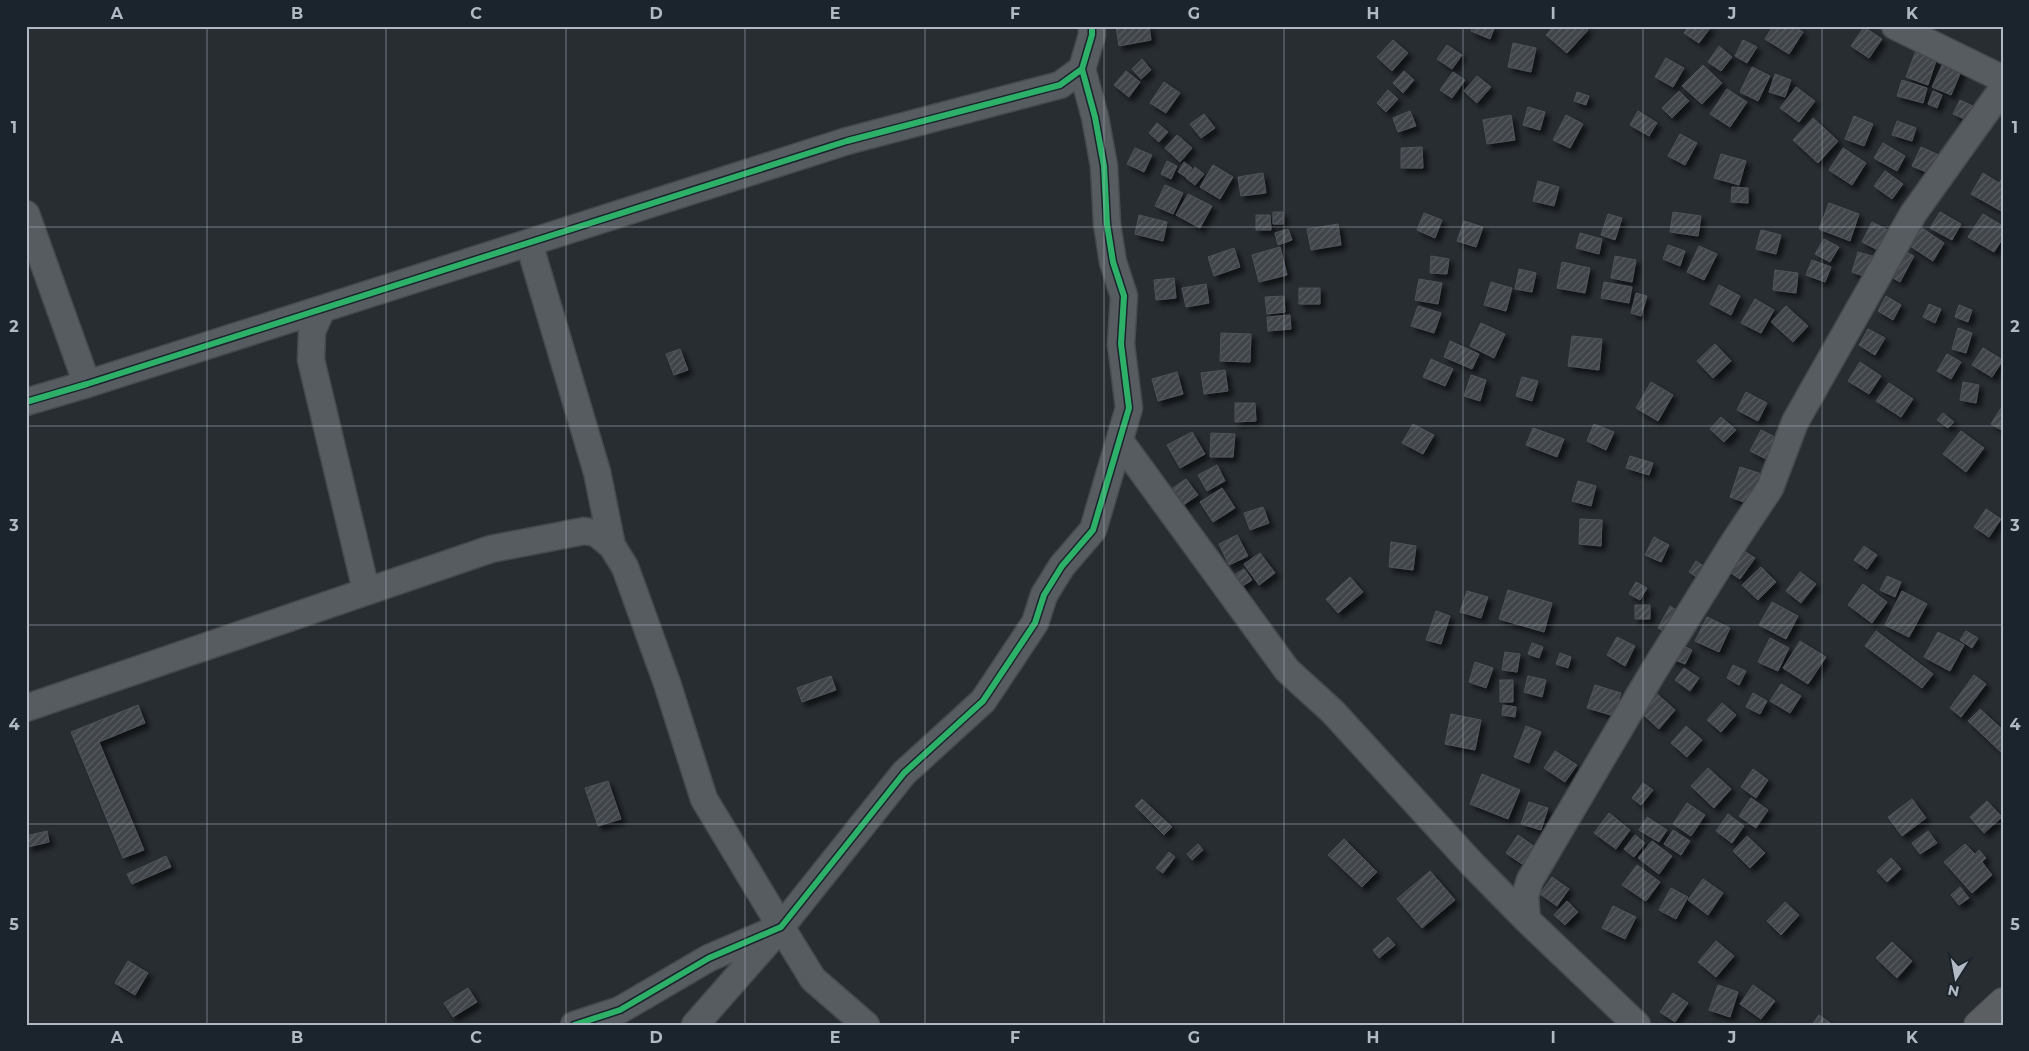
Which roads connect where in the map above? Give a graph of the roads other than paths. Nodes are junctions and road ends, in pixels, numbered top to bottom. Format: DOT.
graph roads {
  1 [pos="1092,26"];
  2 [pos="1895,26"];
  3 [pos="1082,69"];
  4 [pos="2003,79"];
  5 [pos="2003,88"];
  6 [pos="26,214"];
  7 [pos="529,243"];
  8 [pos="322,309"];
  9 [pos="266,327"];
  10 [pos="311,360"];
  11 [pos="87,384"];
  12 [pos="26,402"];
  13 [pos="1120,441"];
  14 [pos="612,546"];
  15 [pos="366,590"];
  16 [pos="26,708"];
  17 [pos="1527,920"];
  18 [pos="781,927"];
  19 [pos="2003,1002"];
  20 [pos="574,1025"];
  21 [pos="695,1025"];
  22 [pos="866,1025"];
  23 [pos="1637,1025"];
  24 [pos="1978,1025"];
  1 -- 3 [label="street"];
  2 -- 4 [label="street"];
  3 -- 7 [label="street"];
  3 -- 13 [label="street"];
  5 -- 17 [label="street"];
  6 -- 11 [label="street"];
  7 -- 8 [label="street"];
  7 -- 14 [label="street"];
  8 -- 9 [label="street"];
  8 -- 10 [label="street"];
  9 -- 10 [label="street"];
  9 -- 11 [label="street"];
  10 -- 15 [label="street"];
  11 -- 12 [label="street"];
  13 -- 17 [label="street"];
  13 -- 18 [label="street"];
  14 -- 15 [label="street"];
  14 -- 18 [label="street"];
  15 -- 16 [label="street"];
  17 -- 23 [label="street"];
  18 -- 20 [label="street"];
  18 -- 21 [label="street"];
  18 -- 22 [label="street"];
  19 -- 24 [label="highway"];
}
